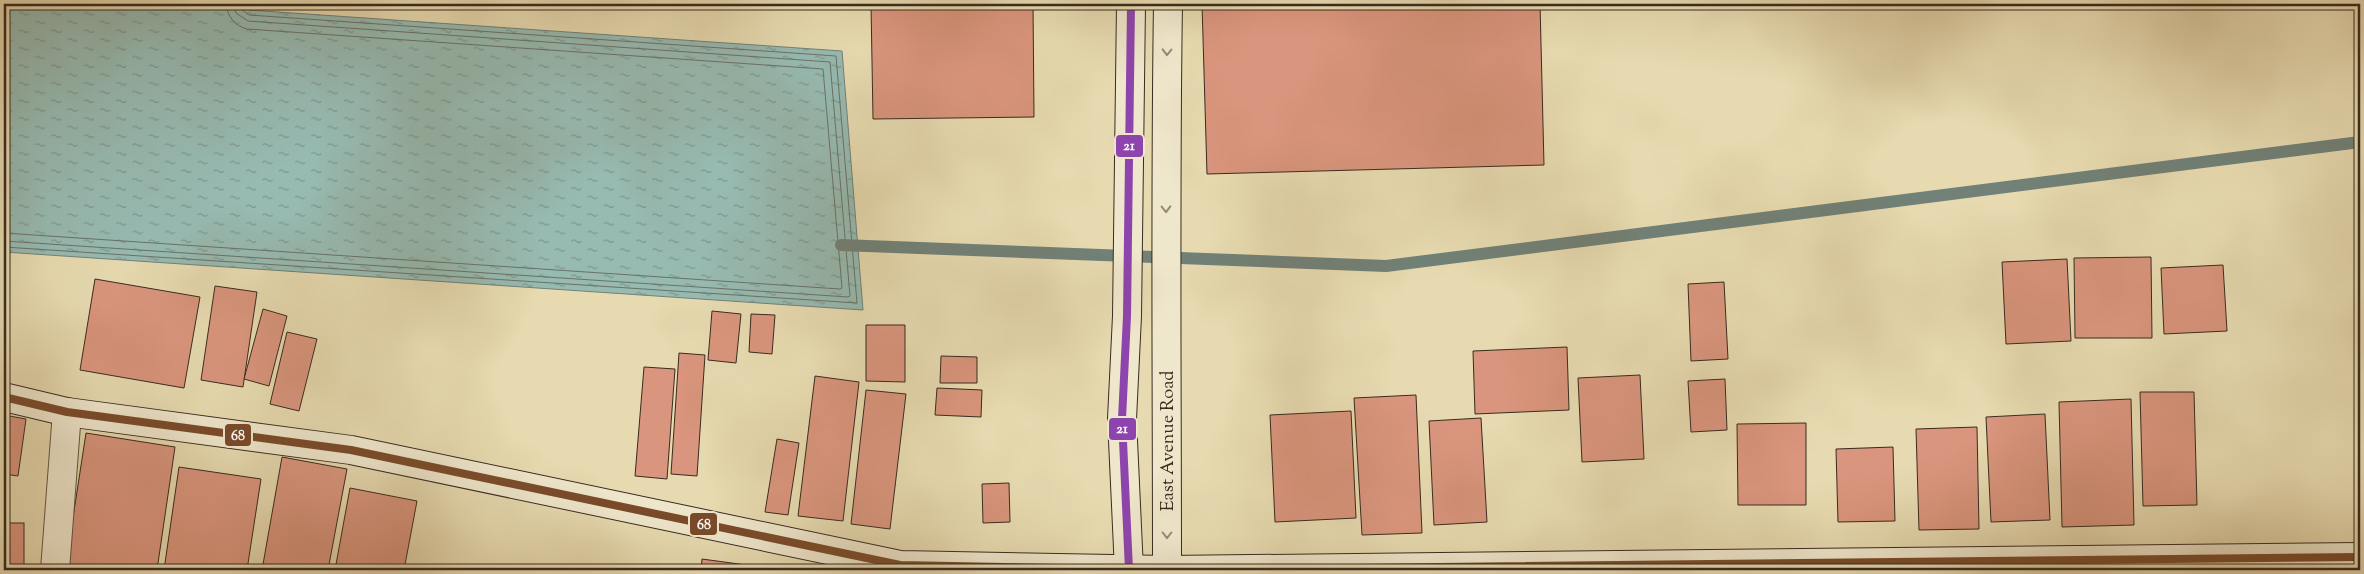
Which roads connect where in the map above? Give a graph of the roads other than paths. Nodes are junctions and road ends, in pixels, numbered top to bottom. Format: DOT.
graph roads {
  1 [pos="1131,4"];
  2 [pos="1168,4"];
  3 [pos="4,398"];
  4 [pos="67,412"];
  5 [pos="2360,557"];
  6 [pos="2087,565"];
  7 [pos="1828,566"];
  8 [pos="1577,568"];
  9 [pos="55,570"];
  10 [pos="1129,570"];
  11 [pos="1167,570"];
  1 -- 10 [label="street"];
  2 -- 11 [label="street, East Avenue Road, one-way"];
  3 -- 4 [label="street"];
  4 -- 9 [label="street"];
  4 -- 10 [label="street"];
  5 -- 6 [label="street"];
  6 -- 7 [label="street"];
  7 -- 8 [label="street"];
  8 -- 11 [label="street"];
  10 -- 11 [label="street"];
}
